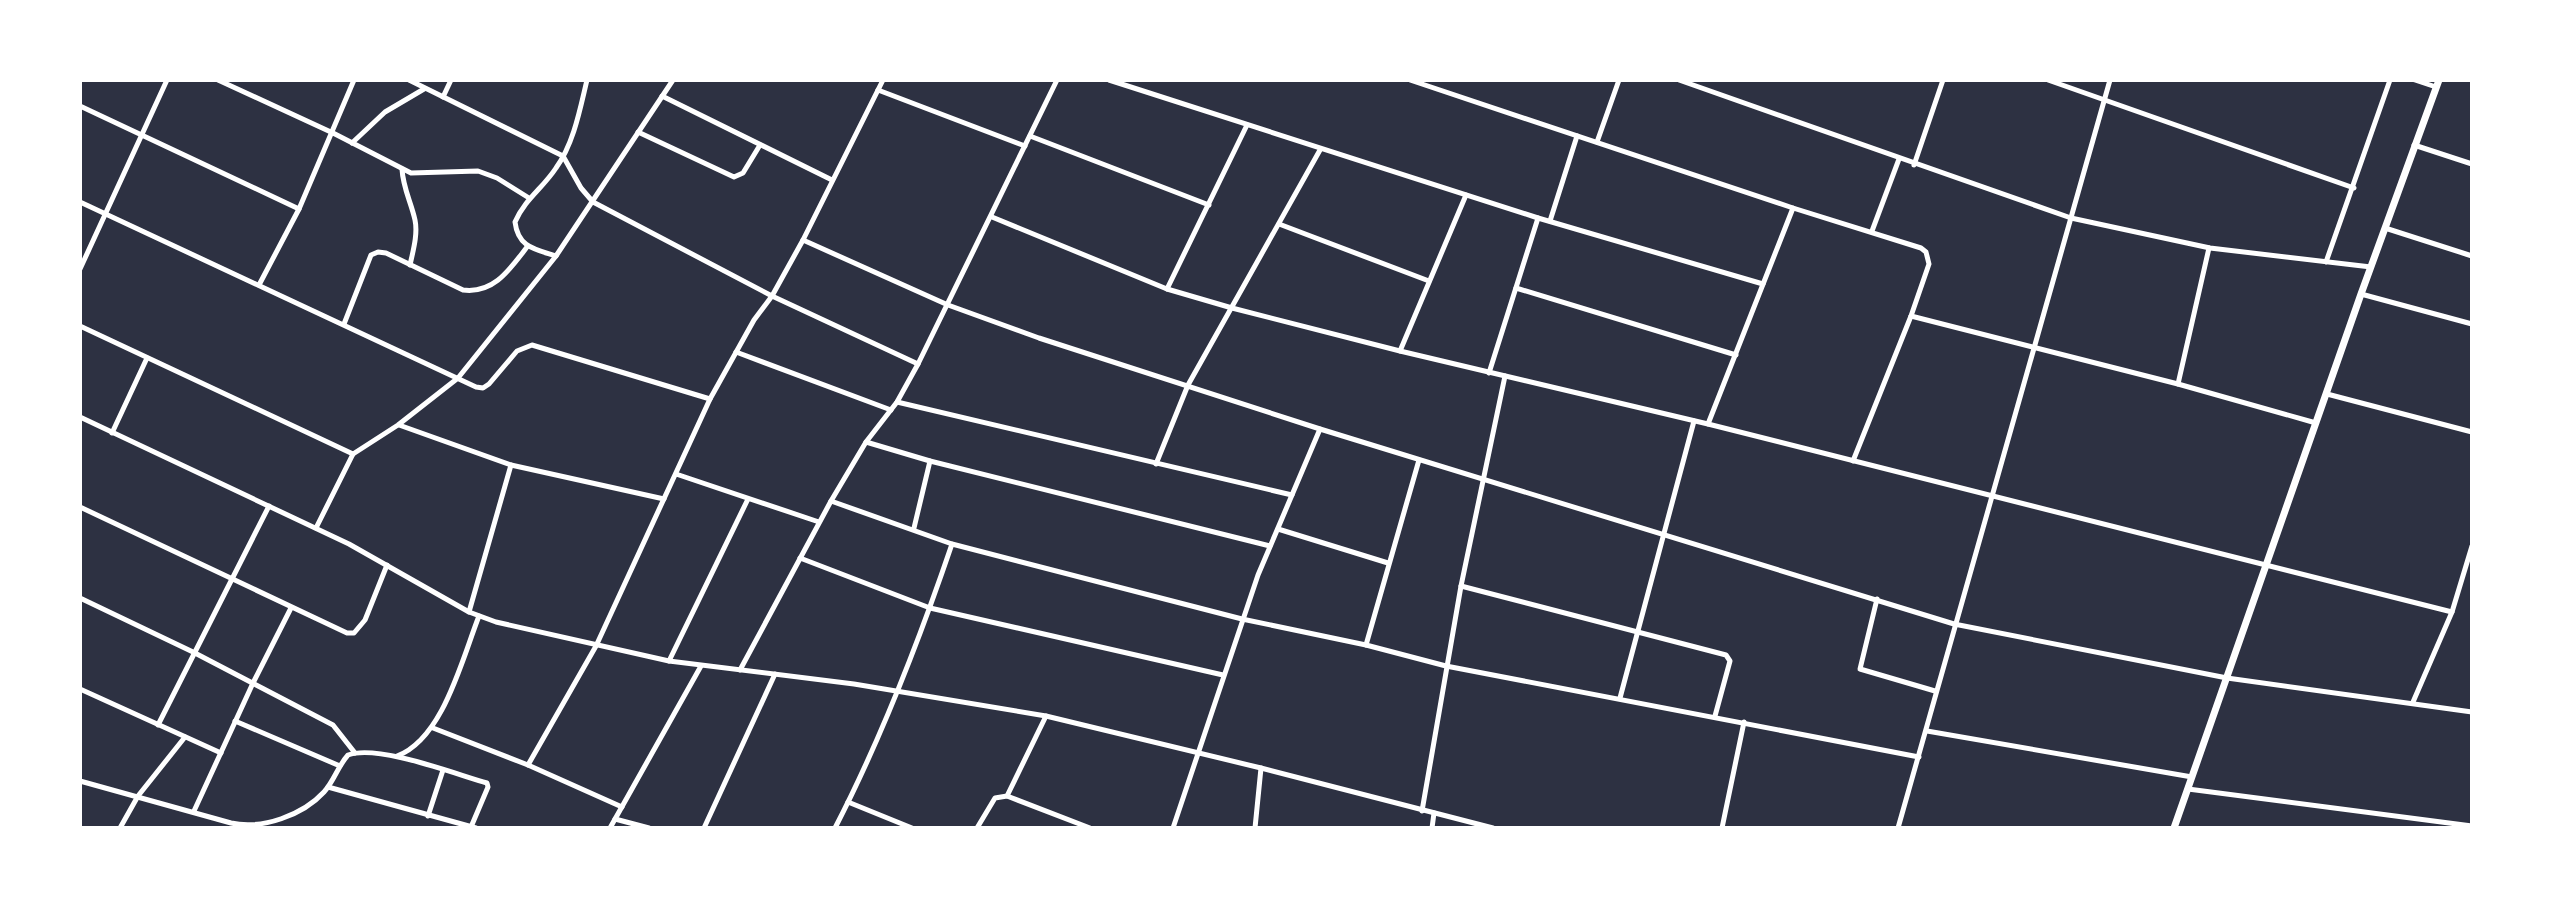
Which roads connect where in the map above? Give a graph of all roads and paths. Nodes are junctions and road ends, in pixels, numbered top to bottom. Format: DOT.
graph roads {
  1 [pos="167,80"];
  2 [pos="218,80"];
  3 [pos="354,80"];
  4 [pos="409,80"];
  5 [pos="451,80"];
  6 [pos="587,80"];
  7 [pos="673,80"];
  8 [pos="883,80"];
  9 [pos="1057,80"];
  10 [pos="1109,80"];
  11 [pos="1410,80"];
  12 [pos="1619,80"];
  13 [pos="1681,80"];
  14 [pos="1943,80"];
  15 [pos="2048,80"];
  16 [pos="2110,80"];
  17 [pos="2390,80"];
  18 [pos="2415,80"];
  19 [pos="2437,84"];
  20 [pos="425,88"];
  21 [pos="878,90"];
  22 [pos="662,96"];
  23 [pos="443,97"];
  24 [pos="2105,102"];
  25 [pos="80,106"];
  26 [pos="1247,125"];
  27 [pos="638,132"];
  28 [pos="333,133"];
  29 [pos="143,135"];
  30 [pos="1030,136"];
  31 [pos="1577,136"];
  32 [pos="1597,142"];
  33 [pos="352,143"];
  34 [pos="760,145"];
  35 [pos="2414,145"];
  36 [pos="1025,146"];
  37 [pos="1320,150"];
  38 [pos="563,156"];
  39 [pos="1899,159"];
  40 [pos="2472,164"];
  41 [pos="1914,165"];
  42 [pos="402,169"];
  43 [pos="832,180"];
  44 [pos="2354,188"];
  45 [pos="1466,195"];
  46 [pos="529,198"];
  47 [pos="80,202"];
  48 [pos="593,202"];
  49 [pos="1209,205"];
  50 [pos="1793,208"];
  51 [pos="299,209"];
  52 [pos="105,214"];
  53 [pos="992,217"];
  54 [pos="1538,218"];
  55 [pos="2071,218"];
  56 [pos="1550,221"];
  57 [pos="1279,224"];
  58 [pos="2385,228"];
  59 [pos="1872,231"];
  60 [pos="803,240"];
  61 [pos="527,247"];
  62 [pos="2210,248"];
  63 [pos="556,256"];
  64 [pos="2472,256"];
  65 [pos="2326,262"];
  66 [pos="410,265"];
  67 [pos="2371,267"];
  68 [pos="80,269"];
  69 [pos="1429,281"];
  70 [pos="1763,284"];
  71 [pos="259,285"];
  72 [pos="1516,288"];
  73 [pos="1167,289"];
  74 [pos="2361,294"];
  75 [pos="772,296"];
  76 [pos="948,305"];
  77 [pos="1232,308"];
  78 [pos="1911,316"];
  79 [pos="344,324"];
  80 [pos="2472,324"];
  81 [pos="80,326"];
  82 [pos="2034,347"];
  83 [pos="1400,351"];
  84 [pos="736,352"];
  85 [pos="1736,355"];
  86 [pos="147,358"];
  87 [pos="918,364"];
  88 [pos="1489,373"];
  89 [pos="1505,376"];
  90 [pos="458,378"];
  91 [pos="2178,384"];
  92 [pos="1188,385"];
  93 [pos="2327,394"];
  94 [pos="710,399"];
  95 [pos="897,402"];
  96 [pos="891,410"];
  97 [pos="80,417"];
  98 [pos="1694,421"];
  99 [pos="2316,423"];
  100 [pos="1708,424"];
  101 [pos="398,425"];
  102 [pos="1320,429"];
  103 [pos="2472,432"];
  104 [pos="112,433"];
  105 [pos="866,442"];
  106 [pos="353,454"];
  107 [pos="1419,460"];
  108 [pos="930,461"];
  109 [pos="1853,461"];
  110 [pos="1156,464"];
  111 [pos="511,465"];
  112 [pos="676,474"];
  113 [pos="1485,478"];
  114 [pos="1292,495"];
  115 [pos="1993,496"];
  116 [pos="664,499"];
  117 [pos="748,499"];
  118 [pos="831,501"];
  119 [pos="269,506"];
  120 [pos="80,507"];
  121 [pos="820,522"];
  122 [pos="316,528"];
  123 [pos="914,528"];
  124 [pos="1278,529"];
  125 [pos="1665,535"];
  126 [pos="952,544"];
  127 [pos="1270,546"];
  128 [pos="2472,546"];
  129 [pos="800,558"];
  130 [pos="1388,563"];
  131 [pos="387,565"];
  132 [pos="2267,565"];
  133 [pos="231,578"];
  134 [pos="1461,586"];
  135 [pos="80,598"];
  136 [pos="1877,599"];
  137 [pos="291,608"];
  138 [pos="930,608"];
  139 [pos="469,612"];
  140 [pos="2452,612"];
  141 [pos="479,616"];
  142 [pos="1242,619"];
  143 [pos="1954,624"];
  144 [pos="1638,633"];
  145 [pos="1366,645"];
  146 [pos="596,646"];
  147 [pos="193,652"];
  148 [pos="669,661"];
  149 [pos="701,666"];
  150 [pos="1446,666"];
  151 [pos="740,670"];
  152 [pos="775,674"];
  153 [pos="1223,675"];
  154 [pos="2227,678"];
  155 [pos="253,683"];
  156 [pos="80,689"];
  157 [pos="1936,691"];
  158 [pos="897,692"];
  159 [pos="1620,698"];
  160 [pos="2412,702"];
  161 [pos="2472,712"];
  162 [pos="1046,716"];
  163 [pos="1715,716"];
  164 [pos="235,721"];
  165 [pos="1744,722"];
  166 [pos="158,725"];
  167 [pos="433,728"];
  168 [pos="1927,731"];
  169 [pos="185,737"];
  170 [pos="1197,751"];
  171 [pos="221,753"];
  172 [pos="355,753"];
  173 [pos="396,756"];
  174 [pos="1919,757"];
  175 [pos="528,765"];
  176 [pos="340,766"];
  177 [pos="1261,768"];
  178 [pos="443,770"];
  179 [pos="2192,777"];
  180 [pos="80,781"];
  181 [pos="328,787"];
  182 [pos="2188,789"];
  183 [pos="138,796"];
  184 [pos="1007,796"];
  185 [pos="848,802"];
  186 [pos="622,807"];
  187 [pos="194,811"];
  188 [pos="1422,811"];
  189 [pos="1434,813"];
  190 [pos="428,816"];
  191 [pos="615,819"];
  192 [pos="238,826"];
  193 [pos="2470,826"];
  194 [pos="474,827"];
  195 [pos="120,828"];
  196 [pos="610,828"];
  197 [pos="649,828"];
  198 [pos="704,828"];
  199 [pos="835,828"];
  200 [pos="912,828"];
  201 [pos="977,828"];
  202 [pos="1090,828"];
  203 [pos="1173,828"];
  204 [pos="1255,828"];
  205 [pos="1432,828"];
  206 [pos="1493,828"];
  207 [pos="1722,828"];
  208 [pos="1898,828"];
  209 [pos="2174,828"];
  1 -- 29 [label="street"];
  2 -- 28 [label="street"];
  3 -- 28 [label="street"];
  4 -- 20 [label="street"];
  5 -- 23 [label="street"];
  6 -- 38 [label="street"];
  7 -- 22 [label="street"];
  8 -- 21 [label="street"];
  9 -- 30 [label="street"];
  10 -- 26 [label="street"];
  11 -- 31 [label="street"];
  12 -- 32 [label="street"];
  13 -- 39 [label="street"];
  14 -- 41 [label="street"];
  15 -- 24 [label="street"];
  16 -- 24 [label="street"];
  17 -- 44 [label="street"];
  18 -- 19 [label="street"];
  19 -- 35 [label="main road"];
  20 -- 23 [label="street"];
  20 -- 33 [label="street"];
  21 -- 36 [label="street"];
  21 -- 43 [label="street"];
  22 -- 27 [label="street"];
  22 -- 34 [label="street"];
  23 -- 38 [label="street"];
  24 -- 44 [label="street"];
  24 -- 55 [label="street"];
  25 -- 29 [label="street"];
  26 -- 37 [label="street"];
  26 -- 49 [label="street"];
  27 -- 34 [label="street"];
  27 -- 48 [label="street"];
  28 -- 33 [label="street"];
  28 -- 51 [label="street"];
  29 -- 51 [label="street"];
  29 -- 52 [label="street"];
  30 -- 36 [label="street"];
  30 -- 49 [label="street"];
  31 -- 32 [label="street"];
  31 -- 56 [label="street"];
  32 -- 50 [label="street"];
  33 -- 42 [label="street"];
  34 -- 43 [label="street"];
  35 -- 40 [label="street"];
  35 -- 58 [label="main road"];
  36 -- 53 [label="street"];
  37 -- 45 [label="street"];
  37 -- 57 [label="street"];
  38 -- 46 [label="street"];
  38 -- 48 [label="street"];
  39 -- 41 [label="street"];
  39 -- 59 [label="street"];
  41 -- 55 [label="street"];
  42 -- 46 [label="street"];
  42 -- 66 [label="street"];
  43 -- 60 [label="street"];
  44 -- 65 [label="street"];
  45 -- 54 [label="street"];
  45 -- 69 [label="street"];
  46 -- 61 [label="street"];
  47 -- 52 [label="street"];
  48 -- 63 [label="street"];
  48 -- 75 [label="street"];
  49 -- 73 [label="street"];
  50 -- 59 [label="street"];
  50 -- 70 [label="street"];
  51 -- 71 [label="street"];
  52 -- 68 [label="street"];
  52 -- 71 [label="street"];
  53 -- 73 [label="street"];
  53 -- 76 [label="street"];
  54 -- 56 [label="street"];
  54 -- 72 [label="street"];
  55 -- 62 [label="street"];
  55 -- 82 [label="street"];
  56 -- 70 [label="street"];
  57 -- 69 [label="street"];
  57 -- 77 [label="street"];
  58 -- 64 [label="street"];
  58 -- 67 [label="main road"];
  59 -- 78 [label="street"];
  60 -- 75 [label="street"];
  60 -- 76 [label="street"];
  61 -- 63 [label="street"];
  61 -- 66 [label="street"];
  62 -- 65 [label="street"];
  62 -- 91 [label="street"];
  63 -- 90 [label="street"];
  65 -- 67 [label="street"];
  66 -- 79 [label="street"];
  67 -- 74 [label="main road"];
  69 -- 83 [label="street"];
  70 -- 85 [label="street"];
  71 -- 79 [label="street"];
  72 -- 85 [label="street"];
  72 -- 88 [label="street"];
  73 -- 77 [label="street"];
  74 -- 80 [label="street"];
  74 -- 93 [label="main road"];
  75 -- 84 [label="street"];
  75 -- 87 [label="street"];
  76 -- 87 [label="street"];
  76 -- 92 [label="street"];
  77 -- 83 [label="street"];
  77 -- 92 [label="street"];
  78 -- 82 [label="street"];
  78 -- 109 [label="street"];
  79 -- 90 [label="street"];
  81 -- 86 [label="street"];
  82 -- 91 [label="street"];
  82 -- 115 [label="street"];
  83 -- 88 [label="street"];
  84 -- 94 [label="street"];
  84 -- 96 [label="street"];
  85 -- 100 [label="street"];
  86 -- 104 [label="street"];
  86 -- 106 [label="street"];
  87 -- 95 [label="street"];
  88 -- 89 [label="street"];
  89 -- 98 [label="street"];
  89 -- 113 [label="street"];
  90 -- 94 [label="street"];
  90 -- 101 [label="street"];
  91 -- 99 [label="street"];
  92 -- 102 [label="street"];
  92 -- 110 [label="street"];
  93 -- 99 [label="main road"];
  93 -- 103 [label="street"];
  94 -- 112 [label="street"];
  95 -- 96 [label="street"];
  95 -- 110 [label="street"];
  96 -- 105 [label="street"];
  97 -- 104 [label="street"];
  98 -- 100 [label="street"];
  98 -- 125 [label="street"];
  99 -- 132 [label="main road"];
  100 -- 109 [label="street"];
  101 -- 106 [label="street"];
  101 -- 111 [label="street"];
  102 -- 107 [label="street"];
  102 -- 114 [label="street"];
  104 -- 119 [label="street"];
  105 -- 108 [label="street"];
  105 -- 118 [label="street"];
  106 -- 122 [label="street"];
  107 -- 113 [label="street"];
  107 -- 130 [label="street"];
  108 -- 123 [label="street"];
  108 -- 127 [label="street"];
  109 -- 115 [label="street"];
  110 -- 114 [label="street"];
  111 -- 116 [label="street"];
  111 -- 139 [label="street"];
  112 -- 116 [label="street"];
  112 -- 117 [label="street"];
  113 -- 125 [label="street"];
  113 -- 134 [label="street"];
  114 -- 124 [label="street"];
  115 -- 132 [label="street"];
  115 -- 143 [label="street"];
  116 -- 146 [label="street"];
  117 -- 121 [label="street"];
  117 -- 148 [label="street"];
  118 -- 121 [label="street"];
  118 -- 123 [label="street"];
  119 -- 122 [label="street"];
  119 -- 133 [label="street"];
  120 -- 133 [label="street"];
  121 -- 129 [label="street"];
  122 -- 131 [label="street"];
  123 -- 126 [label="street"];
  124 -- 127 [label="street"];
  124 -- 130 [label="street"];
  125 -- 136 [label="street"];
  125 -- 144 [label="street"];
  126 -- 138 [label="street"];
  126 -- 142 [label="street"];
  127 -- 142 [label="street"];
  128 -- 140 [label="street"];
  129 -- 138 [label="street"];
  129 -- 151 [label="street"];
  130 -- 145 [label="street"];
  131 -- 137 [label="street"];
  131 -- 139 [label="street"];
  132 -- 140 [label="street"];
  132 -- 154 [label="main road"];
  133 -- 137 [label="street"];
  133 -- 147 [label="street"];
  134 -- 144 [label="street"];
  134 -- 150 [label="street"];
  135 -- 147 [label="street"];
  136 -- 143 [label="street"];
  136 -- 157 [label="street"];
  137 -- 155 [label="street"];
  138 -- 153 [label="street"];
  138 -- 158 [label="street"];
  139 -- 141 [label="street"];
  140 -- 160 [label="street"];
  141 -- 146 [label="street"];
  141 -- 167 [label="street"];
  142 -- 145 [label="street"];
  142 -- 153 [label="street"];
  143 -- 154 [label="street"];
  143 -- 157 [label="street"];
  144 -- 159 [label="street"];
  144 -- 163 [label="street"];
  145 -- 150 [label="street"];
  146 -- 148 [label="street"];
  146 -- 175 [label="street"];
  147 -- 155 [label="street"];
  147 -- 166 [label="street"];
  148 -- 149 [label="street"];
  149 -- 151 [label="street"];
  149 -- 186 [label="street"];
  150 -- 159 [label="street"];
  150 -- 188 [label="street"];
  151 -- 152 [label="street"];
  152 -- 158 [label="street"];
  152 -- 198 [label="street"];
  153 -- 170 [label="street"];
  154 -- 160 [label="street"];
  154 -- 179 [label="main road"];
  155 -- 164 [label="street"];
  155 -- 172 [label="street"];
  156 -- 166 [label="street"];
  157 -- 168 [label="street"];
  158 -- 162 [label="street"];
  158 -- 185 [label="street"];
  159 -- 163 [label="street"];
  160 -- 161 [label="street"];
  162 -- 170 [label="street"];
  162 -- 184 [label="street"];
  163 -- 165 [label="street"];
  164 -- 171 [label="street"];
  164 -- 176 [label="street"];
  165 -- 174 [label="street"];
  165 -- 207 [label="street"];
  166 -- 169 [label="street"];
  167 -- 173 [label="street"];
  167 -- 175 [label="street"];
  168 -- 174 [label="street"];
  168 -- 179 [label="street"];
  169 -- 171 [label="street"];
  169 -- 183 [label="street"];
  170 -- 177 [label="street"];
  170 -- 203 [label="street"];
  171 -- 187 [label="street"];
  172 -- 173 [label="street"];
  172 -- 176 [label="street"];
  173 -- 178 [label="street"];
  174 -- 208 [label="street"];
  175 -- 186 [label="street"];
  176 -- 181 [label="street"];
  177 -- 188 [label="street"];
  177 -- 204 [label="street"];
  178 -- 190 [label="street"];
  178 -- 194 [label="street"];
  179 -- 182 [label="main road"];
  180 -- 183 [label="street"];
  181 -- 190 [label="street"];
  181 -- 192 [label="street"];
  182 -- 193 [label="street"];
  182 -- 209 [label="main road"];
  183 -- 187 [label="street"];
  183 -- 195 [label="street"];
  184 -- 201 [label="street"];
  184 -- 202 [label="street"];
  185 -- 199 [label="street"];
  185 -- 200 [label="street"];
  186 -- 191 [label="street"];
  187 -- 192 [label="street"];
  188 -- 189 [label="street"];
  189 -- 205 [label="street"];
  189 -- 206 [label="street"];
  190 -- 194 [label="street"];
  191 -- 196 [label="street"];
  191 -- 197 [label="street"];
}
